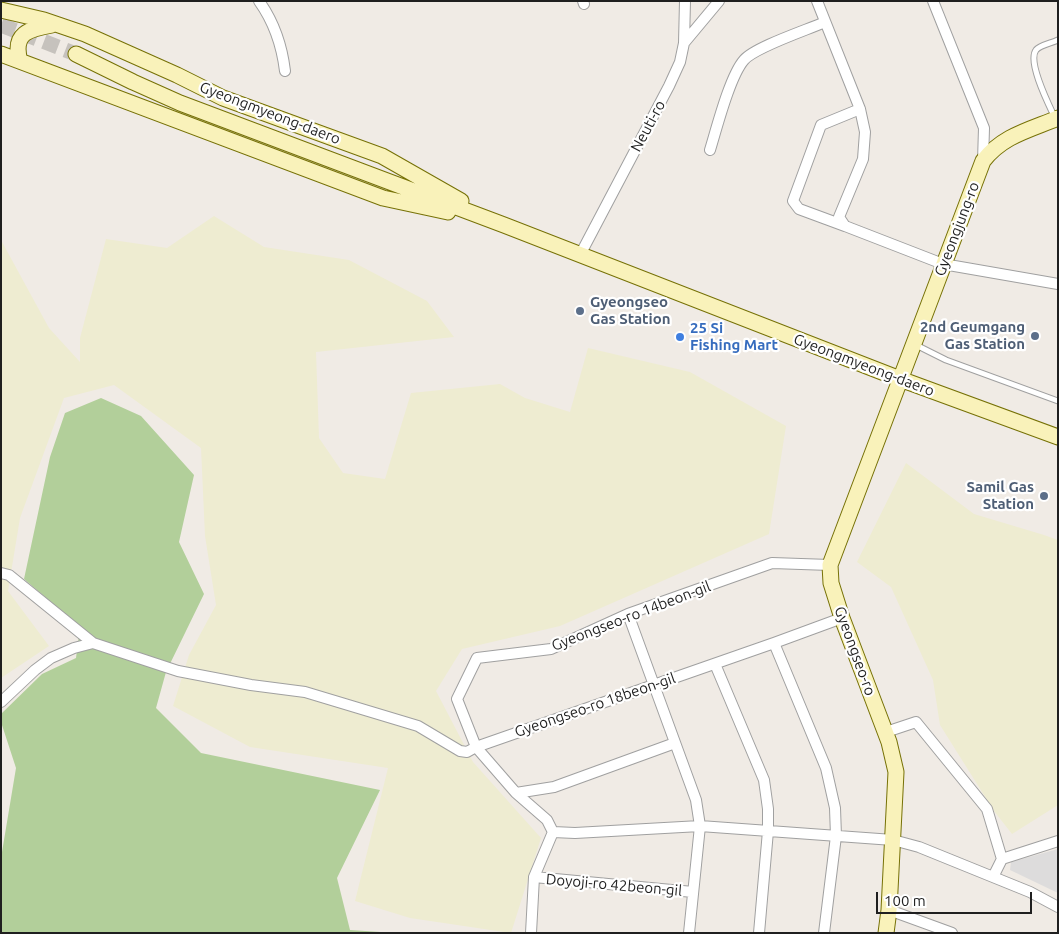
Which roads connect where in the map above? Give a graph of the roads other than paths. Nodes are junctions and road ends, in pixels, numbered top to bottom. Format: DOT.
graph roads {
  1 [pos="258,1"];
  2 [pos="684,1"];
  3 [pos="719,1"];
  4 [pos="817,1"];
  5 [pos="933,1"];
  6 [pos="1,10"];
  7 [pos="825,22"];
  8 [pos="56,24"];
  9 [pos="1058,40"];
  10 [pos="684,43"];
  11 [pos="1,54"];
  12 [pos="76,54"];
  13 [pos="20,61"];
  14 [pos="285,71"];
  15 [pos="860,110"];
  16 [pos="1056,118"];
  17 [pos="710,150"];
  18 [pos="983,161"];
  19 [pos="504,225"];
  20 [pos="845,226"];
  21 [pos="580,255"];
  22 [pos="943,264"];
  23 [pos="1058,284"];
  24 [pos="913,343"];
  25 [pos="900,379"];
  26 [pos="1058,401"];
  27 [pos="1058,437"];
  28 [pos="830,565"];
  29 [pos="1,573"];
  30 [pos="628,614"];
  31 [pos="842,618"];
  32 [pos="92,643"];
  33 [pos="774,643"];
  34 [pos="715,664"];
  35 [pos="654,685"];
  36 [pos="1,702"];
  37 [pos="886,732"];
  38 [pos="675,743"];
  39 [pos="476,747"];
  40 [pos="516,793"];
  41 [pos="700,826"];
  42 [pos="768,831"];
  43 [pos="554,832"];
  44 [pos="836,836"];
  45 [pos="893,840"];
  46 [pos="1058,841"];
  47 [pos="1002,859"];
  48 [pos="534,877"];
  49 [pos="993,877"];
  50 [pos="693,892"];
  51 [pos="1058,907"];
  52 [pos="889,910"];
  53 [pos="531,933"];
  54 [pos="689,933"];
  55 [pos="759,933"];
  56 [pos="824,933"];
  57 [pos="886,933"];
  58 [pos="952,933"];
  1 -- 14 [label="street"];
  2 -- 10 [label="street"];
  3 -- 10 [label="street, Neuti-ro"];
  4 -- 7 [label="street"];
  5 -- 18 [label="street"];
  6 -- 8 [label="main road, Gyeongmyeong-daero"];
  7 -- 15 [label="street"];
  7 -- 17 [label="street"];
  8 -- 13 [label="main road"];
  8 -- 19 [label="main road, Gyeongmyeong-daero"];
  9 -- 16 [label="lane"];
  10 -- 21 [label="street, Neuti-ro"];
  11 -- 13 [label="main road, Gyeongmyeong-daero"];
  12 -- 19 [label="main road, Gyeongmyeong-daero"];
  13 -- 19 [label="main road, Gyeongmyeong-daero"];
  15 -- 20 [label="street"];
  15 -- 20 [label="street"];
  16 -- 18 [label="main road, Gyeongjung-ro"];
  18 -- 22 [label="main road, Gyeongjung-ro"];
  19 -- 21 [label="main road, Gyeongmyeong-daero"];
  20 -- 22 [label="street"];
  21 -- 25 [label="main road, Gyeongmyeong-daero"];
  22 -- 23 [label="street"];
  22 -- 24 [label="main road, Gyeongjung-ro"];
  24 -- 25 [label="main road, Gyeongjung-ro"];
  24 -- 26 [label="lane"];
  25 -- 27 [label="main road, Gyeongmyeong-daero"];
  25 -- 28 [label="main road, Gyeongseo-ro"];
  28 -- 30 [label="street, Gyeongseo-ro 14beon-gil"];
  28 -- 31 [label="main road, Gyeongseo-ro"];
  29 -- 32 [label="street"];
  30 -- 35 [label="street, Doyoji-ro 42beon-gil"];
  30 -- 39 [label="street, Gyeongseo-ro 14beon-gil"];
  31 -- 33 [label="street, Gyeongseo-ro 18beon-gil"];
  31 -- 37 [label="main road, Gyeongseo-ro"];
  32 -- 36 [label="street"];
  32 -- 39 [label="street, Gyeongseo-ro 18beon-gil"];
  33 -- 34 [label="street, Gyeongseo-ro 18beon-gil"];
  33 -- 44 [label="street"];
  34 -- 35 [label="street, Gyeongseo-ro 18beon-gil"];
  34 -- 42 [label="street"];
  35 -- 38 [label="street, Doyoji-ro 42beon-gil"];
  35 -- 39 [label="street, Gyeongseo-ro 18beon-gil"];
  37 -- 45 [label="main road, Gyeongseo-ro"];
  37 -- 47 [label="street"];
  38 -- 40 [label="street"];
  38 -- 41 [label="street, Doyoji-ro 42beon-gil"];
  39 -- 40 [label="street, Gyeongseo-ro 14beon-gil"];
  40 -- 43 [label="street, Gyeongseo-ro 14beon-gil"];
  41 -- 42 [label="street"];
  41 -- 43 [label="street"];
  41 -- 50 [label="street, Doyoji-ro 42beon-gil"];
  42 -- 44 [label="street"];
  42 -- 55 [label="street"];
  43 -- 48 [label="street"];
  44 -- 45 [label="street"];
  44 -- 56 [label="street"];
  45 -- 49 [label="street"];
  45 -- 52 [label="main road, Gyeongseo-ro"];
  46 -- 47 [label="street"];
  47 -- 49 [label="street"];
  48 -- 50 [label="street, Doyoji-ro 42beon-gil"];
  48 -- 53 [label="street"];
  49 -- 51 [label="street"];
  50 -- 54 [label="street, Doyoji-ro 42beon-gil"];
  52 -- 57 [label="main road, Gyeongseo-ro"];
  52 -- 58 [label="street"];
}
